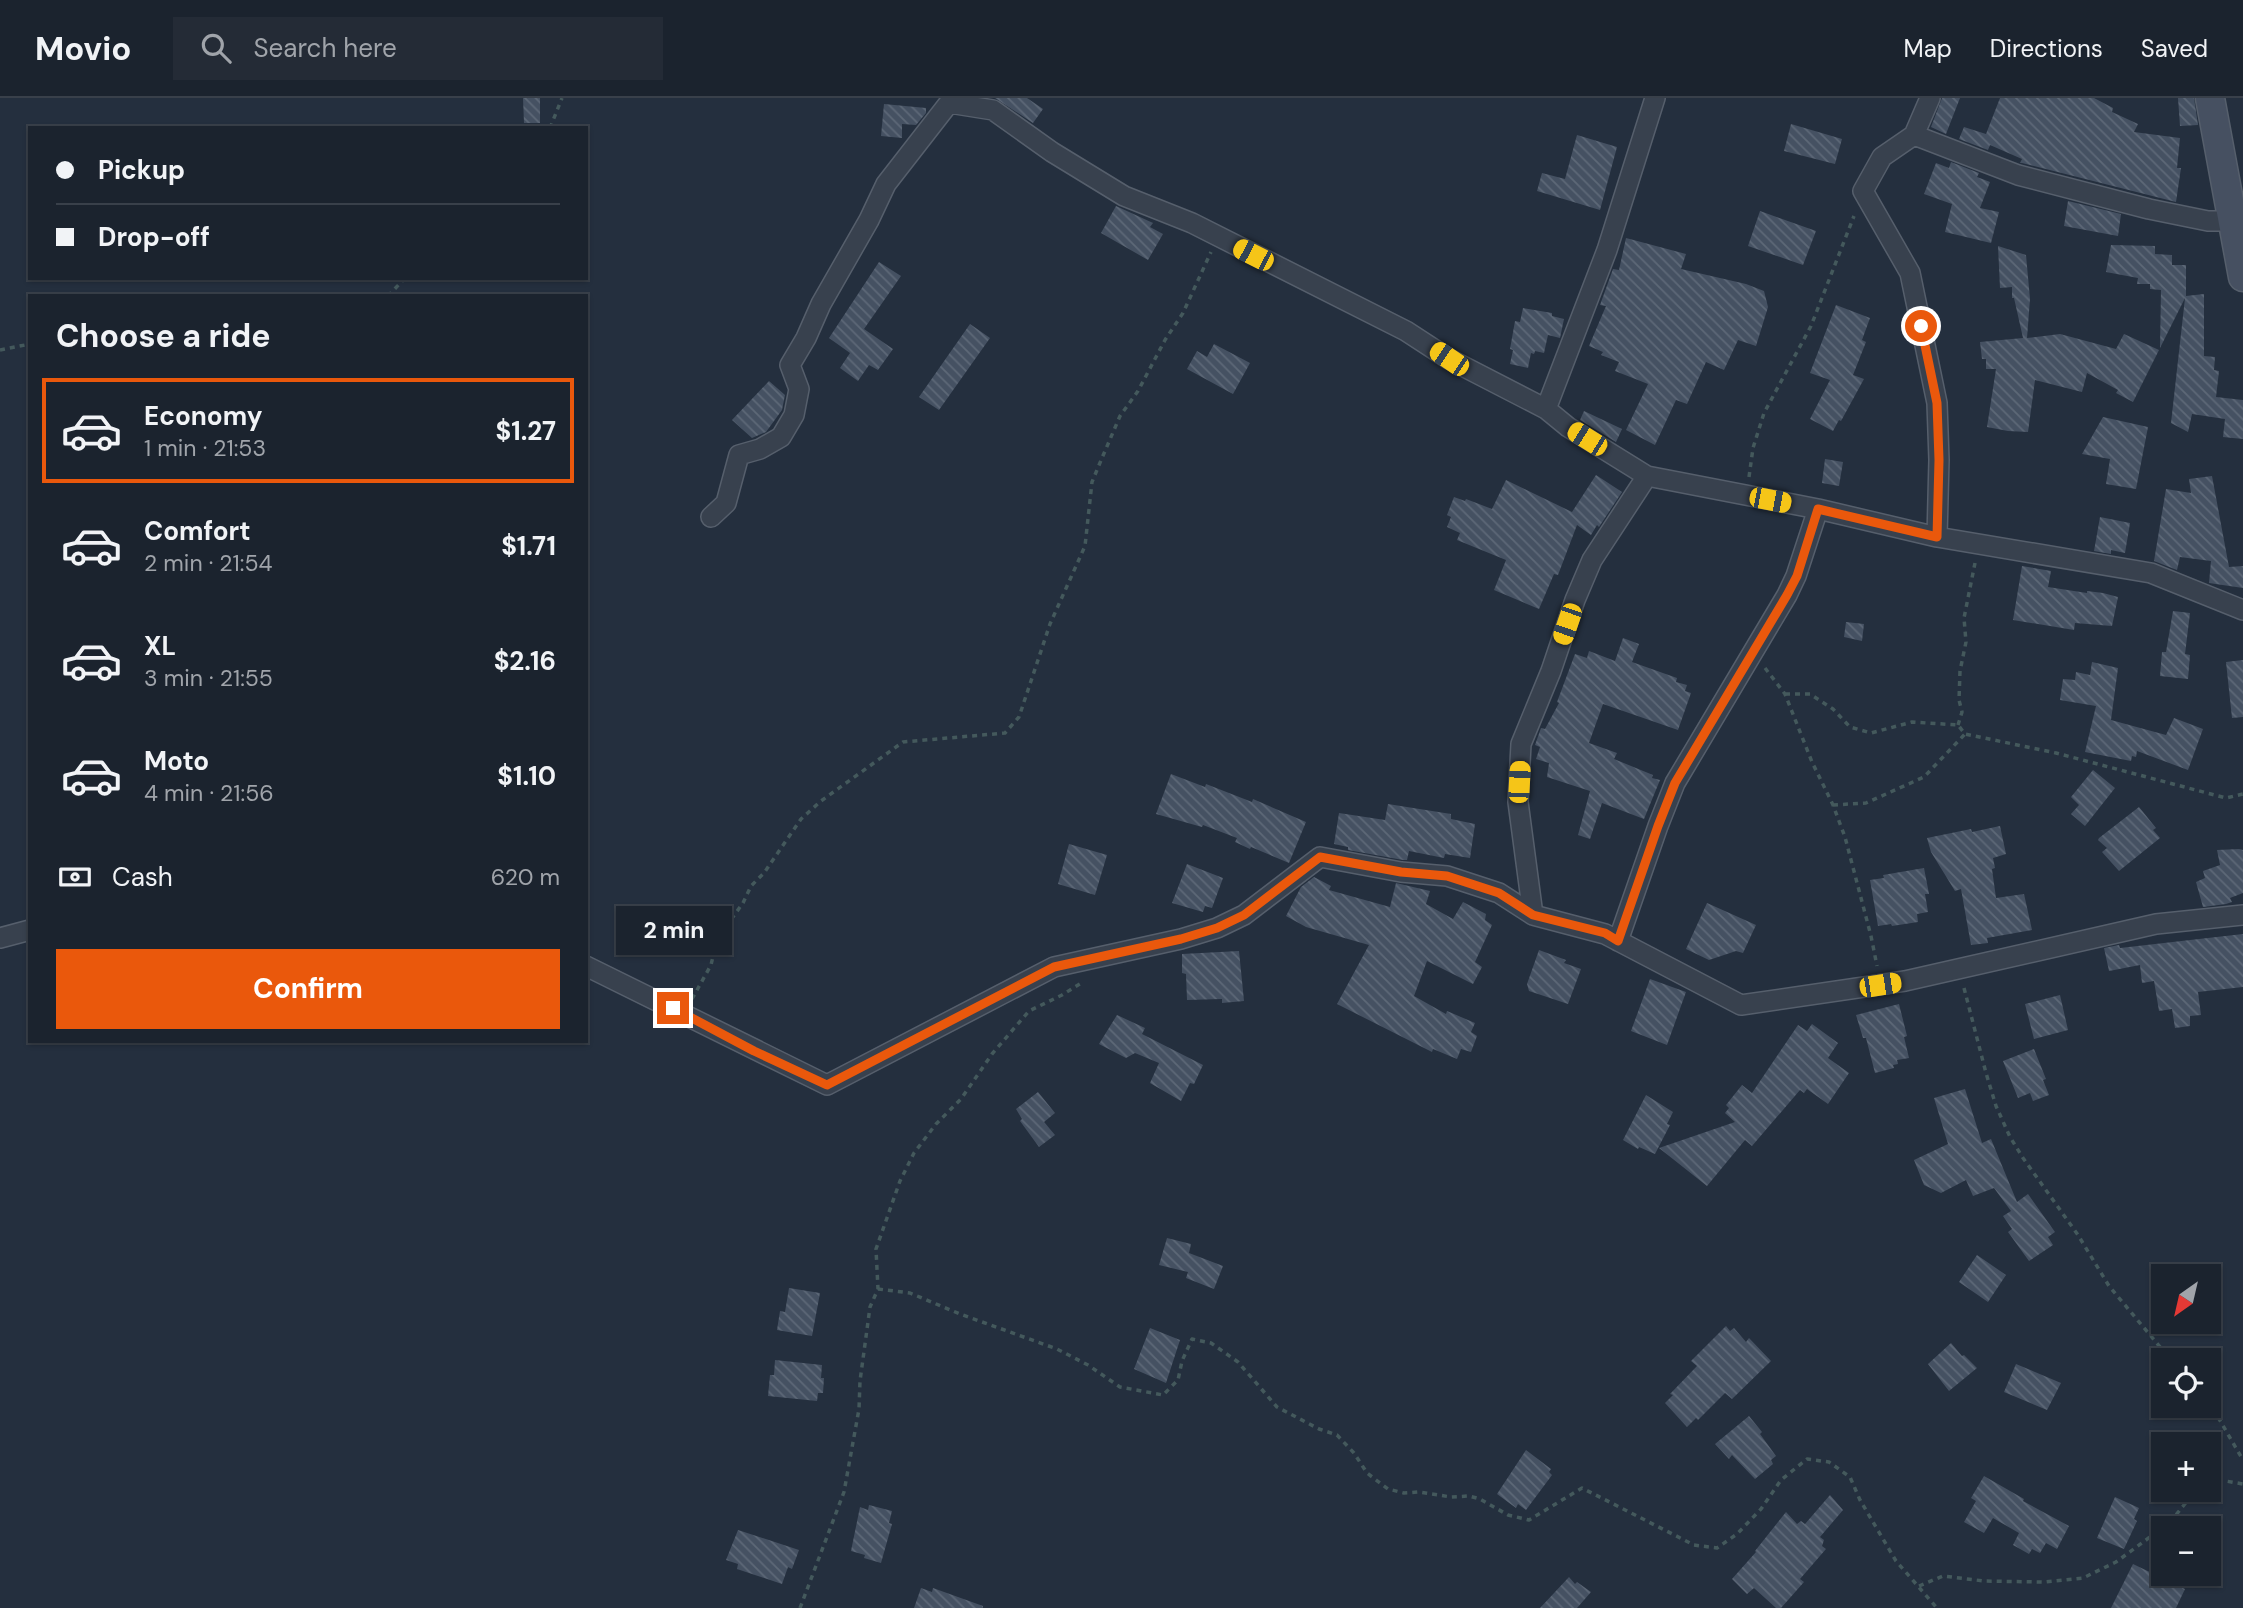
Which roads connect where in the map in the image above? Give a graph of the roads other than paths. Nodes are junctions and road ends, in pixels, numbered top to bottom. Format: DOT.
graph roads {
  1 [pos="1655,98"];
  2 [pos="1930,98"];
  3 [pos="2210,98"];
  4 [pos="1914,135"];
  5 [pos="2233,221"];
  6 [pos="2243,277"];
  7 [pos="1546,409"];
  8 [pos="1647,476"];
  9 [pos="1818,509"];
  10 [pos="711,517"];
  11 [pos="1937,537"];
  12 [pos="2243,610"];
  13 [pos="1533,915"];
  14 [pos="2243,915"];
  15 [pos="28,931"];
  16 [pos="0,938"];
  17 [pos="1618,941"];
  18 [pos="588,968"];
  1 -- 7 [label="street"];
  2 -- 4 [label="street"];
  3 -- 5 [label="main road"];
  4 -- 5 [label="street"];
  4 -- 11 [label="street"];
  5 -- 6 [label="main road"];
  7 -- 8 [label="street"];
  7 -- 10 [label="street"];
  8 -- 9 [label="street"];
  8 -- 13 [label="street"];
  9 -- 11 [label="street"];
  9 -- 17 [label="street"];
  11 -- 12 [label="street"];
  13 -- 17 [label="street"];
  13 -- 18 [label="street"];
  14 -- 17 [label="street"];
  15 -- 16 [label="street"];
}
